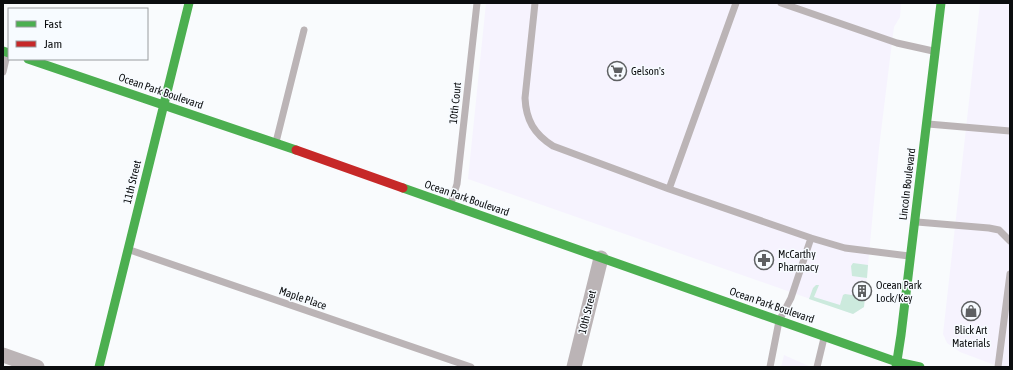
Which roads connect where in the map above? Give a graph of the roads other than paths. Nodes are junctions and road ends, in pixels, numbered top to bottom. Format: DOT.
graph roads {
  1 [pos="189,3"];
  2 [pos="477,3"];
  3 [pos="534,3"];
  4 [pos="736,3"];
  5 [pos="781,3"];
  6 [pos="941,3"];
  7 [pos="304,30"];
  8 [pos="6,52"];
  9 [pos="935,52"];
  10 [pos="31,60"];
  11 [pos="3,72"];
  12 [pos="164,105"];
  13 [pos="926,123"];
  14 [pos="1010,131"];
  15 [pos="276,143"];
  16 [pos="669,189"];
  17 [pos="451,205"];
  18 [pos="914,222"];
  19 [pos="811,238"];
  20 [pos="1010,241"];
  21 [pos="128,249"];
  22 [pos="910,256"];
  23 [pos="601,258"];
  24 [pos="1010,274"];
  25 [pos="780,321"];
  26 [pos="825,336"];
  27 [pos="3,355"];
  28 [pos="899,365"];
  29 [pos="37,367"];
  30 [pos="99,367"];
  31 [pos="471,367"];
  32 [pos="574,367"];
  33 [pos="770,367"];
  34 [pos="817,367"];
  35 [pos="920,367"];
  36 [pos="998,367"];
  1 -- 12 [label="main road, 11th Street"];
  2 -- 17 [label="lane, 10th Court"];
  3 -- 16 [label="lane"];
  4 -- 16 [label="lane"];
  5 -- 9 [label="lane"];
  6 -- 9 [label="main road, Lincoln Boulevard"];
  7 -- 15 [label="lane"];
  8 -- 11 [label="lane"];
  9 -- 13 [label="main road, Lincoln Boulevard"];
  10 -- 12 [label="main road, Ocean Park Boulevard"];
  12 -- 15 [label="main road, Ocean Park Boulevard"];
  12 -- 21 [label="main road, 11th Street"];
  13 -- 14 [label="lane"];
  13 -- 18 [label="main road, Lincoln Boulevard"];
  15 -- 17 [label="main road, Ocean Park Boulevard"];
  16 -- 19 [label="lane"];
  17 -- 23 [label="main road, Ocean Park Boulevard"];
  18 -- 20 [label="lane"];
  18 -- 22 [label="main road, Lincoln Boulevard"];
  19 -- 22 [label="lane"];
  19 -- 25 [label="lane"];
  21 -- 30 [label="main road, 11th Street"];
  21 -- 31 [label="lane, Maple Place"];
  22 -- 28 [label="main road, Lincoln Boulevard"];
  23 -- 25 [label="main road, Ocean Park Boulevard"];
  23 -- 32 [label="street, 10th Street"];
  24 -- 36 [label="lane"];
  25 -- 26 [label="main road, Ocean Park Boulevard"];
  25 -- 33 [label="lane"];
  26 -- 28 [label="main road, Ocean Park Boulevard"];
  26 -- 34 [label="lane"];
  27 -- 29 [label="street"];
  28 -- 35 [label="main road, Ocean Park Boulevard"];
}
